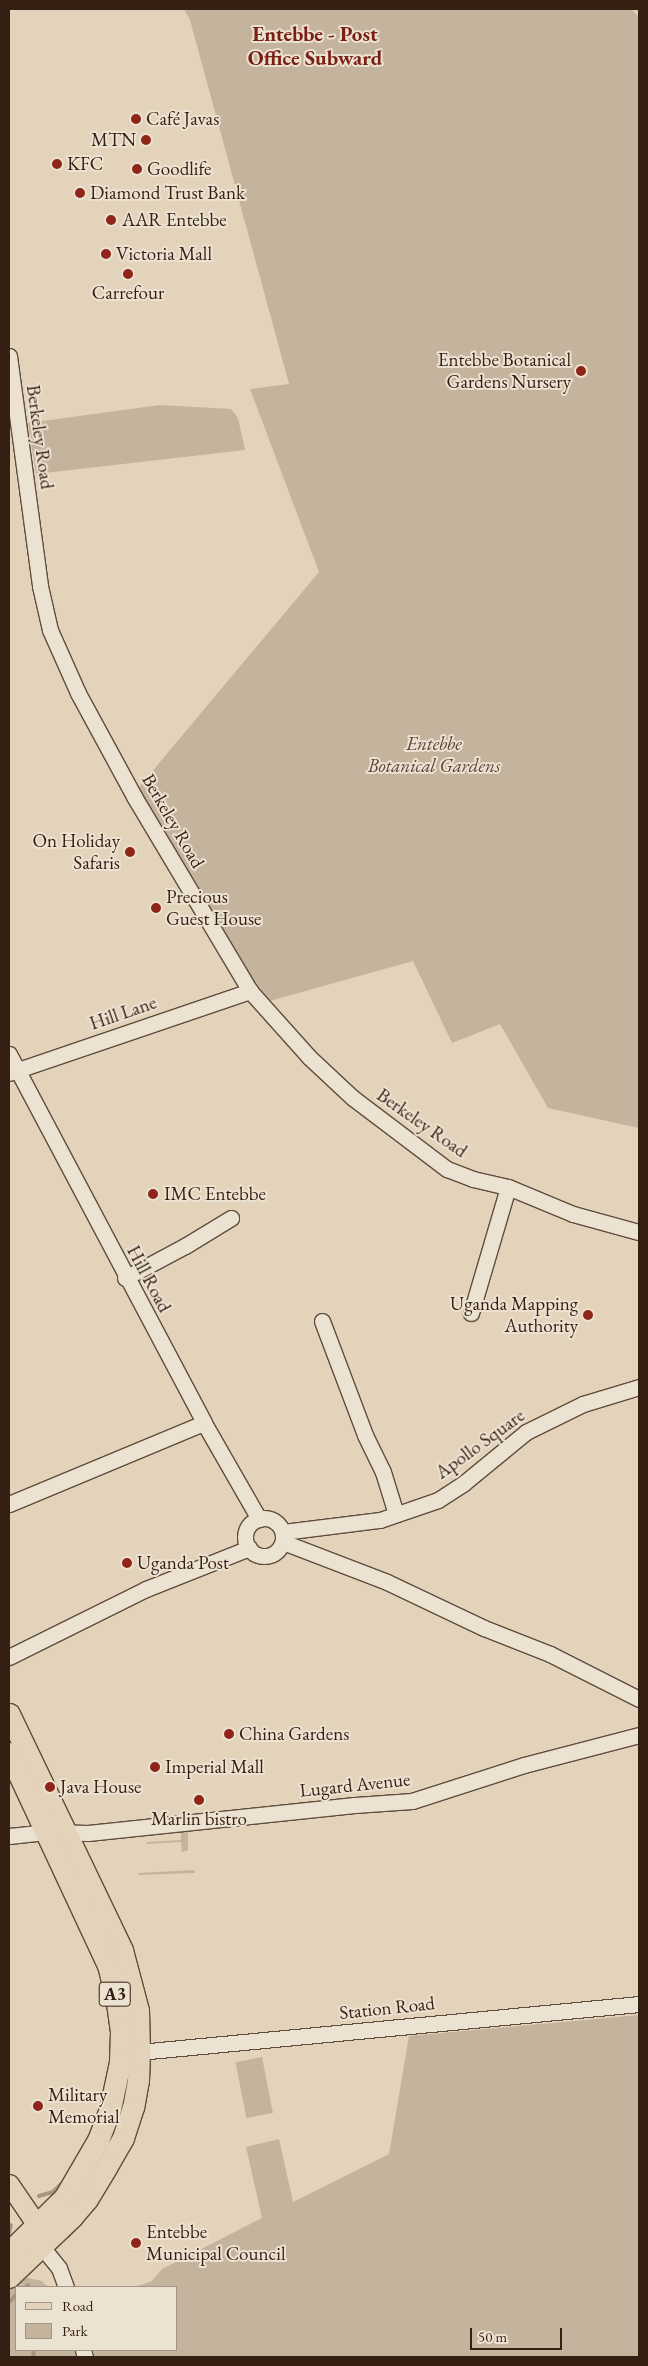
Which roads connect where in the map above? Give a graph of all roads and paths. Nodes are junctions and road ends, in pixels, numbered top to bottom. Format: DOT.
graph roads {
  1 [pos="9,356"];
  2 [pos="250,991"];
  3 [pos="9,1054"];
  4 [pos="13,1072"];
  5 [pos="508,1187"];
  6 [pos="231,1218"];
  7 [pos="639,1232"];
  8 [pos="125,1278"];
  9 [pos="471,1313"];
  10 [pos="322,1321"];
  11 [pos="639,1387"];
  12 [pos="204,1423"];
  13 [pos="9,1504"];
  14 [pos="396,1514"];
  15 [pos="259,1518"];
  16 [pos="283,1537"];
  17 [pos="249,1548"];
  18 [pos="9,1657"];
  19 [pos="639,1699"];
  20 [pos="9,1714"];
  21 [pos="639,1735"];
  22 [pos="9,1752"];
  23 [pos="46,1832"];
  24 [pos="67,1834"];
  25 [pos="9,1836"];
  26 [pos="639,2004"];
  27 [pos="139,2052"];
  28 [pos="9,2184"];
  29 [pos="43,2237"];
  30 [pos="9,2252"];
  31 [pos="9,2277"];
  32 [pos="66,2286"];
  1 -- 2 [label="street, Berkeley Road"];
  2 -- 4 [label="street, Hill Lane"];
  2 -- 5 [label="street, Berkeley Road"];
  3 -- 4 [label="street, Hill Road"];
  4 -- 8 [label="street, Hill Road"];
  5 -- 7 [label="street, Berkeley Road"];
  5 -- 9 [label="street"];
  6 -- 8 [label="street"];
  8 -- 12 [label="street, Hill Road"];
  10 -- 14 [label="street"];
  11 -- 14 [label="street, Apollo Square"];
  12 -- 13 [label="street"];
  12 -- 15 [label="street, Hill Road"];
  14 -- 16 [label="street, Apollo Square"];
  15 -- 16 [label="street"];
  15 -- 17 [label="street"];
  16 -- 17 [label="street"];
  16 -- 19 [label="street"];
  17 -- 18 [label="street"];
  20 -- 24 [label="highway, A3"];
  21 -- 24 [label="street, Lugard Avenue"];
  22 -- 23 [label="highway, A3"];
  23 -- 24 [label="street, Lugard Avenue"];
  23 -- 25 [label="street"];
  23 -- 29 [label="highway, A3"];
  24 -- 27 [label="highway, A3"];
  26 -- 27 [label="street, Station Road"];
  27 -- 29 [label="highway, A3"];
  28 -- 29 [label="main road"];
  29 -- 30 [label="highway, A3"];
  29 -- 31 [label="highway, A3"];
  29 -- 32 [label="street"];
}
